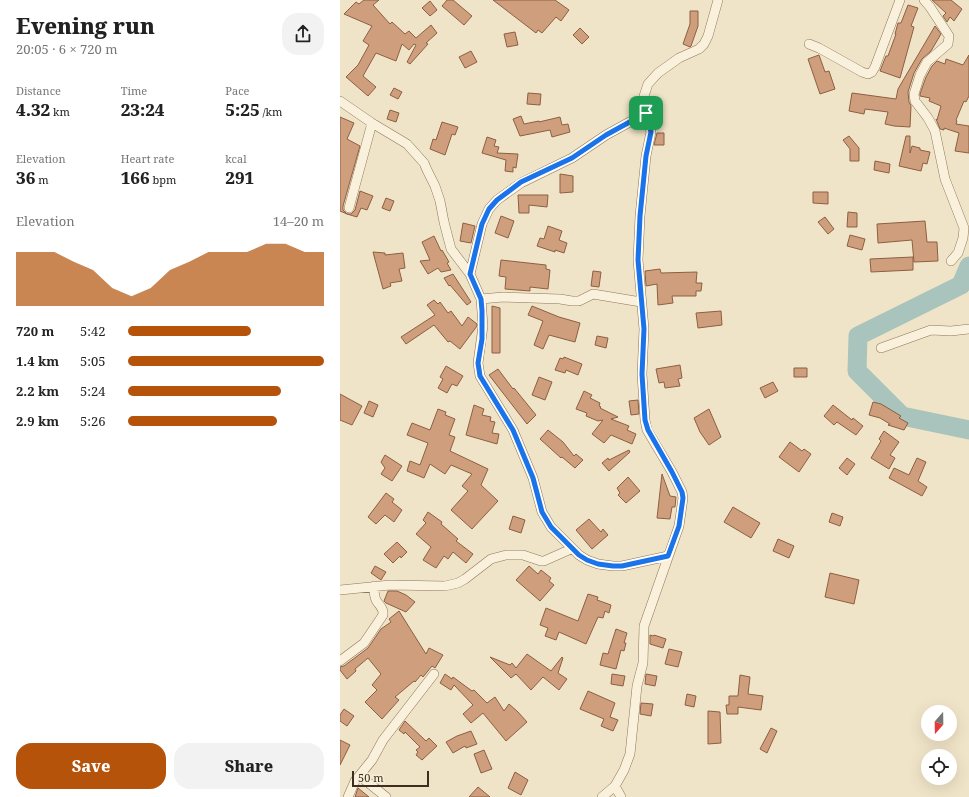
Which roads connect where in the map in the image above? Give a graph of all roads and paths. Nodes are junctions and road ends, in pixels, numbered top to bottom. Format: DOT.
graph roads {
  1 [pos="718,0"];
  2 [pos="900,0"];
  3 [pos="924,0"];
  4 [pos="809,44"];
  5 [pos="340,101"];
  6 [pos="646,113"];
  7 [pos="372,123"];
  8 [pos="348,208"];
  9 [pos="951,261"];
  10 [pos="470,274"];
  11 [pos="481,299"];
  12 [pos="641,302"];
  13 [pos="969,329"];
  14 [pos="882,348"];
  15 [pos="571,549"];
  16 [pos="668,556"];
  17 [pos="374,586"];
  18 [pos="340,590"];
  19 [pos="340,662"];
  20 [pos="434,674"];
  21 [pos="360,776"];
  22 [pos="615,786"];
  23 [pos="348,797"];
  24 [pos="386,797"];
  25 [pos="602,797"];
  26 [pos="621,797"];
  1 -- 6 [label="street"];
  2 -- 4 [label="street"];
  3 -- 9 [label="street"];
  5 -- 7 [label="street"];
  6 -- 10 [label="street"];
  6 -- 12 [label="street"];
  7 -- 8 [label="street"];
  7 -- 10 [label="street"];
  10 -- 11 [label="street"];
  11 -- 12 [label="street"];
  11 -- 15 [label="street"];
  12 -- 16 [label="street"];
  13 -- 14 [label="street"];
  15 -- 16 [label="street"];
  15 -- 17 [label="street"];
  16 -- 22 [label="street"];
  17 -- 18 [label="street"];
  17 -- 19 [label="street"];
  20 -- 21 [label="street"];
  21 -- 23 [label="street"];
  21 -- 24 [label="street"];
  22 -- 25 [label="street"];
  22 -- 26 [label="street"];
}
